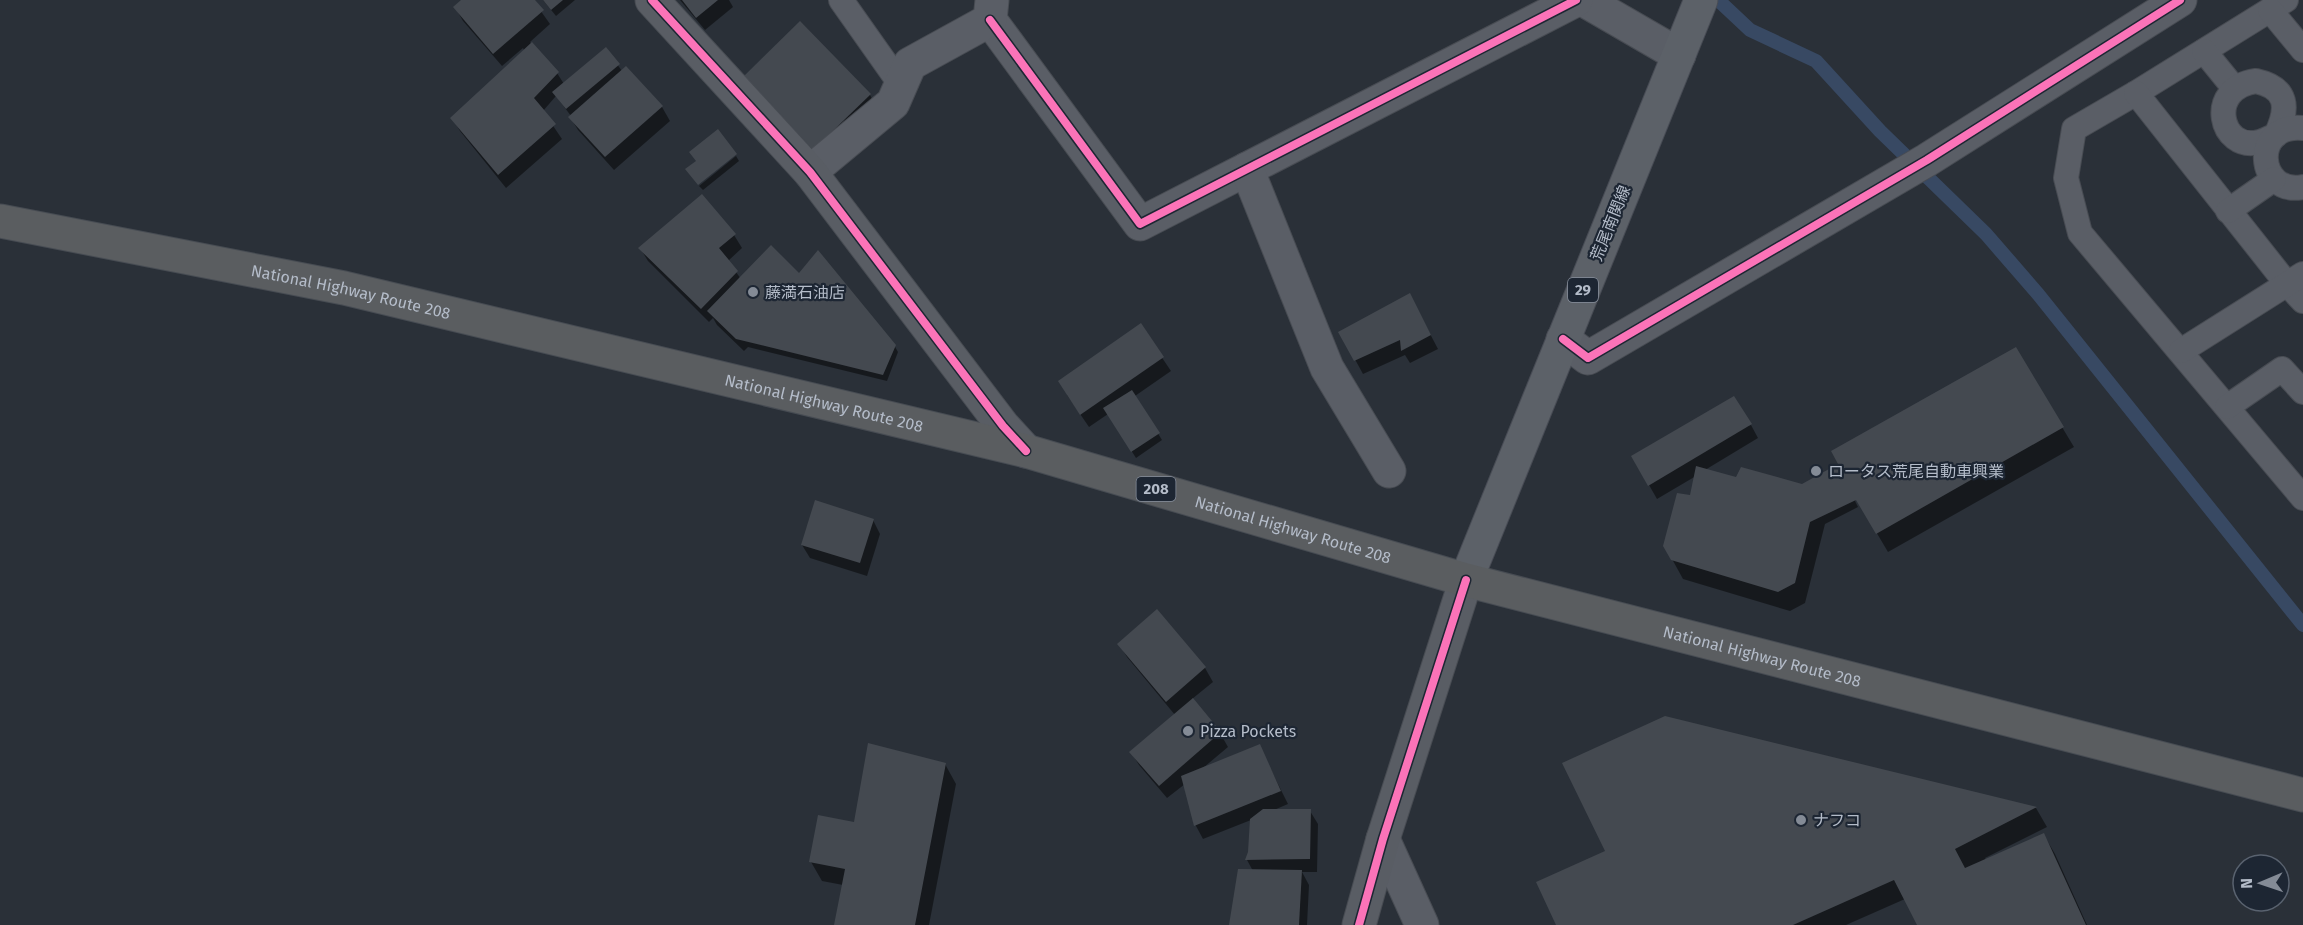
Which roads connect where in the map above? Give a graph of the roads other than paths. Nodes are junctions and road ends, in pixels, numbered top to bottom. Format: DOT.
graph roads {
  1 [pos="652,0"];
  2 [pos="841,0"];
  3 [pos="1576,0"];
  4 [pos="1584,0"];
  5 [pos="1701,0"];
  6 [pos="2180,0"];
  7 [pos="2278,5"];
  8 [pos="991,10"];
  9 [pos="2303,50"];
  10 [pos="2204,51"];
  11 [pos="1679,55"];
  12 [pos="901,85"];
  13 [pos="2234,88"];
  14 [pos="2136,93"];
  15 [pos="2303,128"];
  16 [pos="2276,135"];
  17 [pos="1247,169"];
  18 [pos="810,172"];
  19 [pos="2274,179"];
  20 [pos="2303,188"];
  21 [pos="2228,211"];
  22 [pos="0,221"];
  23 [pos="2298,287"];
  24 [pos="1563,339"];
  25 [pos="2181,351"];
  26 [pos="2303,392"];
  27 [pos="2227,407"];
  28 [pos="1026,451"];
  29 [pos="1389,471"];
  30 [pos="2303,498"];
  31 [pos="1466,580"];
  32 [pos="2303,795"];
  33 [pos="1383,839"];
  34 [pos="1359,925"];
  35 [pos="1422,925"];
  1 -- 18 [label="street"];
  2 -- 12 [label="lane"];
  3 -- 17 [label="street"];
  4 -- 11 [label="street"];
  5 -- 11 [label="main road, 荒尾南関線 / 29"];
  6 -- 24 [label="street"];
  7 -- 9 [label="lane"];
  7 -- 10 [label="lane"];
  8 -- 12 [label="street"];
  8 -- 17 [label="street"];
  10 -- 13 [label="lane"];
  10 -- 14 [label="lane"];
  11 -- 24 [label="main road, 荒尾南関線 / 29"];
  12 -- 18 [label="street"];
  13 -- 16 [label="lane"];
  13 -- 16 [label="lane"];
  14 -- 21 [label="lane"];
  14 -- 25 [label="lane"];
  15 -- 16 [label="lane"];
  16 -- 19 [label="lane"];
  17 -- 29 [label="street"];
  18 -- 28 [label="street"];
  19 -- 20 [label="lane"];
  19 -- 21 [label="lane"];
  21 -- 23 [label="lane"];
  22 -- 28 [label="highway, National Highway Route 208 / 208"];
  23 -- 25 [label="lane"];
  24 -- 31 [label="main road, 荒尾南関線 / 29"];
  25 -- 27 [label="lane"];
  26 -- 27 [label="lane"];
  27 -- 30 [label="lane"];
  28 -- 31 [label="highway, National Highway Route 208 / 208"];
  31 -- 32 [label="highway, National Highway Route 208 / 208"];
  31 -- 33 [label="street"];
  33 -- 34 [label="street"];
  33 -- 35 [label="street"];
}
